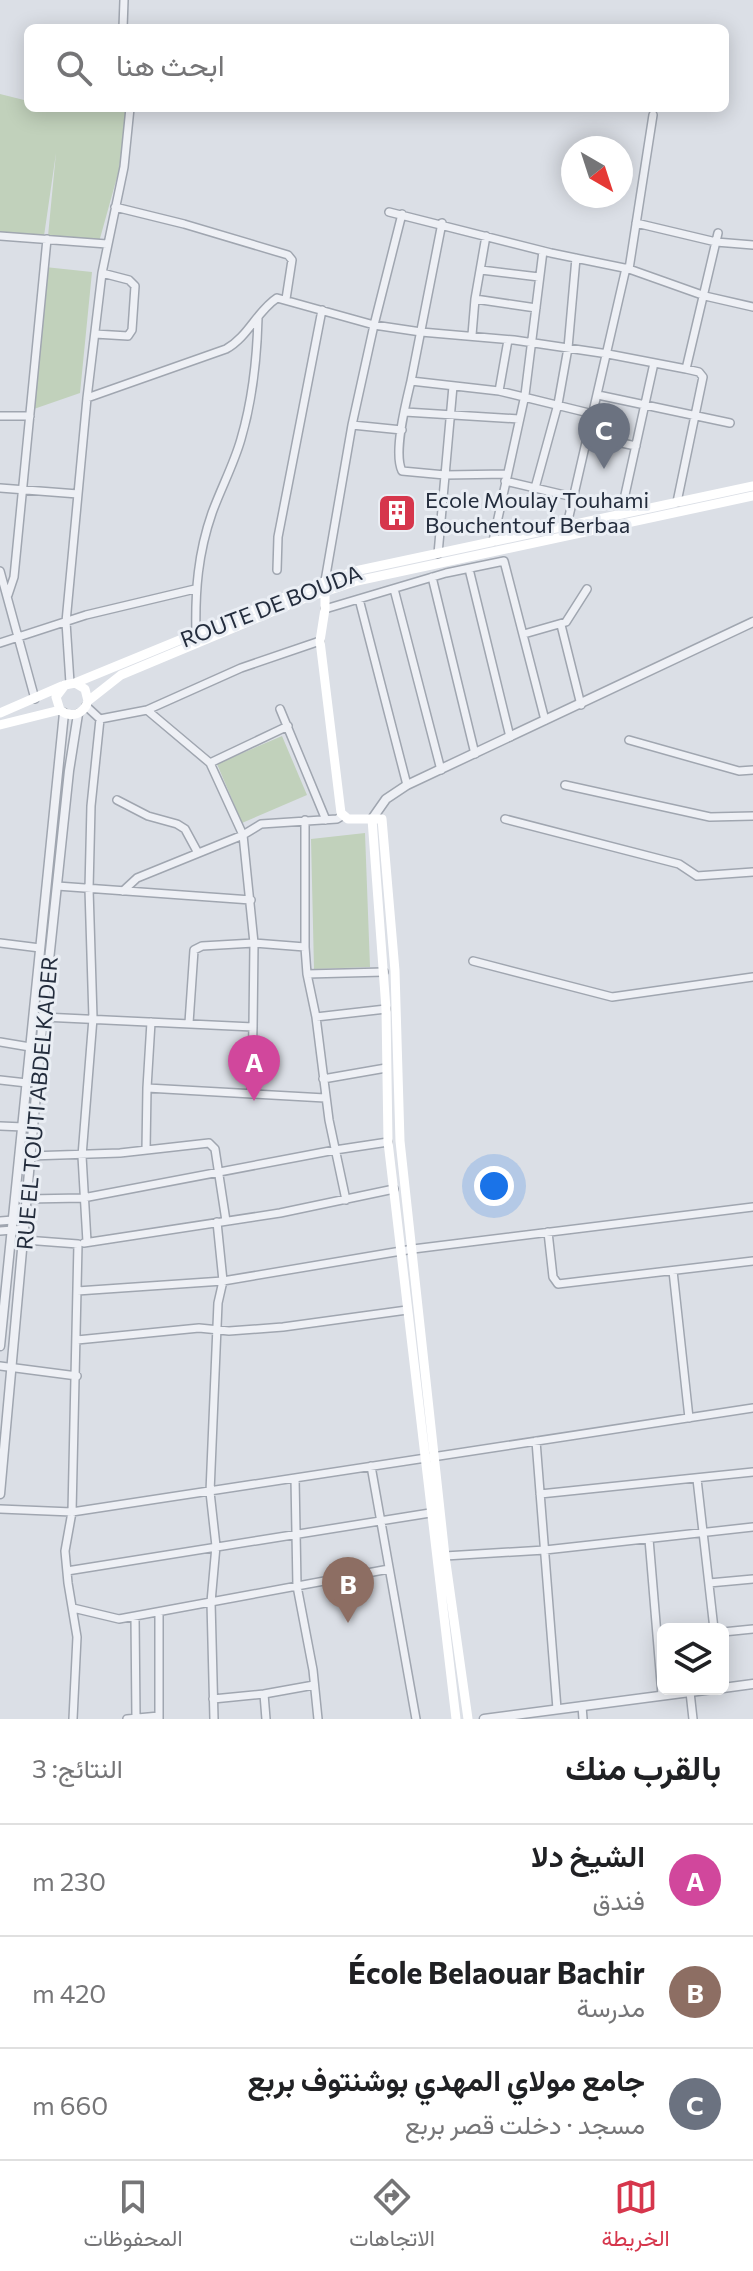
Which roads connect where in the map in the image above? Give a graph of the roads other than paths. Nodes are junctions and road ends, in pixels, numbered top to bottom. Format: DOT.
graph roads {
  1 [pos="124,0"];
  2 [pos="123,24"];
  3 [pos="130,112"];
  4 [pos="653,115"];
  5 [pos="115,207"];
  6 [pos="389,212"];
  7 [pos="402,214"];
  8 [pos="442,223"];
  9 [pos="636,223"];
  10 [pos="718,233"];
  11 [pos="0,236"];
  12 [pos="486,236"];
  13 [pos="47,239"];
  14 [pos="716,242"];
  15 [pos="107,244"];
  16 [pos="753,245"];
  17 [pos="543,251"];
  18 [pos="576,258"];
  19 [pos="628,268"];
  20 [pos="481,270"];
  21 [pos="102,273"];
  22 [pos="539,277"];
  23 [pos="705,296"];
  24 [pos="286,299"];
  25 [pos="475,299"];
  26 [pos="753,307"];
  27 [pos="536,308"];
  28 [pos="322,310"];
  29 [pos="258,318"];
  30 [pos="374,325"];
  31 [pos="421,332"];
  32 [pos="95,334"];
  33 [pos="472,335"];
  34 [pos="508,340"];
  35 [pos="531,342"];
  36 [pos="568,348"];
  37 [pos="608,354"];
  38 [pos="654,363"];
  39 [pos="686,369"];
  40 [pos="411,381"];
  41 [pos="453,386"];
  42 [pos="499,391"];
  43 [pos="525,395"];
  44 [pos="598,395"];
  45 [pos="87,398"];
  46 [pos="558,404"];
  47 [pos="644,405"];
  48 [pos="405,412"];
  49 [pos="593,414"];
  50 [pos="450,415"];
  51 [pos="0,416"];
  52 [pos="30,416"];
  53 [pos="694,416"];
  54 [pos="519,419"];
  55 [pos="730,423"];
  56 [pos="352,425"];
  57 [pos="402,430"];
  58 [pos="588,436"];
  59 [pos="636,446"];
  60 [pos="445,475"];
  61 [pos="506,478"];
  62 [pos="753,486"];
  63 [pos="0,488"];
  64 [pos="535,488"];
  65 [pos="22,489"];
  66 [pos="78,494"];
  67 [pos="753,496"];
  68 [pos="573,497"];
  69 [pos="677,502"];
  70 [pos="621,513"];
  71 [pos="567,525"];
  72 [pos="493,541"];
  73 [pos="438,554"];
  74 [pos="469,569"];
  75 [pos="277,570"];
  76 [pos="0,571"];
  77 [pos="432,577"];
  78 [pos="325,586"];
  79 [pos="195,589"];
  80 [pos="394,589"];
  81 [pos="587,589"];
  82 [pos="8,595"];
  83 [pos="359,599"];
  84 [pos="325,609"];
  85 [pos="66,622"];
  86 [pos="753,622"];
  87 [pos="561,625"];
  88 [pos="196,633"];
  89 [pos="524,634"];
  90 [pos="17,637"];
  91 [pos="320,641"];
  92 [pos="0,643"];
  93 [pos="70,684"];
  94 [pos="35,699"];
  95 [pos="87,703"];
  96 [pos="581,705"];
  97 [pos="280,709"];
  98 [pos="147,710"];
  99 [pos="62,712"];
  100 [pos="0,713"];
  101 [pos="78,714"];
  102 [pos="100,719"];
  103 [pos="545,720"];
  104 [pos="0,725"];
  105 [pos="288,726"];
  106 [pos="510,737"];
  107 [pos="629,740"];
  108 [pos="475,754"];
  109 [pos="210,763"];
  110 [pos="441,770"];
  111 [pos="753,770"];
  112 [pos="407,785"];
  113 [pos="565,785"];
  114 [pos="117,800"];
  115 [pos="342,816"];
  116 [pos="753,816"];
  117 [pos="377,819"];
  118 [pos="505,819"];
  119 [pos="305,820"];
  120 [pos="326,820"];
  121 [pos="243,835"];
  122 [pos="198,853"];
  123 [pos="753,872"];
  124 [pos="57,886"];
  125 [pos="89,889"];
  126 [pos="123,891"];
  127 [pos="251,900"];
  128 [pos="0,943"];
  129 [pos="254,943"];
  130 [pos="305,947"];
  131 [pos="40,948"];
  132 [pos="473,961"];
  133 [pos="384,972"];
  134 [pos="307,974"];
  135 [pos="753,977"];
  136 [pos="386,1009"];
  137 [pos="43,1017"];
  138 [pos="316,1017"];
  139 [pos="93,1018"];
  140 [pos="151,1022"];
  141 [pos="189,1023"];
  142 [pos="253,1027"];
  143 [pos="0,1042"];
  144 [pos="30,1047"];
  145 [pos="386,1068"];
  146 [pos="323,1079"];
  147 [pos="0,1080"];
  148 [pos="27,1083"];
  149 [pos="147,1088"];
  150 [pos="251,1094"];
  151 [pos="325,1098"];
  152 [pos="0,1126"];
  153 [pos="24,1127"];
  154 [pos="388,1142"];
  155 [pos="146,1150"];
  156 [pos="335,1150"];
  157 [pos="30,1156"];
  158 [pos="82,1156"];
  159 [pos="218,1171"];
  160 [pos="394,1189"];
  161 [pos="83,1198"];
  162 [pos="27,1199"];
  163 [pos="346,1200"];
  164 [pos="753,1207"];
  165 [pos="0,1221"];
  166 [pos="221,1222"];
  167 [pos="13,1224"];
  168 [pos="26,1224"];
  169 [pos="0,1231"];
  170 [pos="548,1232"];
  171 [pos="25,1240"];
  172 [pos="87,1242"];
  173 [pos="78,1244"];
  174 [pos="413,1249"];
  175 [pos="401,1251"];
  176 [pos="753,1261"];
  177 [pos="673,1271"];
  178 [pos="223,1281"];
  179 [pos="77,1291"];
  180 [pos="407,1310"];
  181 [pos="217,1330"];
  182 [pos="77,1340"];
  183 [pos="0,1345"];
  184 [pos="14,1346"];
  185 [pos="0,1366"];
  186 [pos="12,1366"];
  187 [pos="77,1376"];
  188 [pos="753,1408"];
  189 [pos="689,1418"];
  190 [pos="536,1441"];
  191 [pos="430,1456"];
  192 [pos="371,1466"];
  193 [pos="753,1472"];
  194 [pos="295,1478"];
  195 [pos="697,1479"];
  196 [pos="210,1492"];
  197 [pos="0,1494"];
  198 [pos="540,1494"];
  199 [pos="0,1509"];
  200 [pos="72,1512"];
  201 [pos="430,1513"];
  202 [pos="381,1521"];
  203 [pos="753,1527"];
  204 [pos="296,1533"];
  205 [pos="703,1533"];
  206 [pos="649,1539"];
  207 [pos="216,1546"];
  208 [pos="545,1550"];
  209 [pos="445,1556"];
  210 [pos="389,1569"];
  211 [pos="67,1571"];
  212 [pos="753,1579"];
  213 [pos="709,1583"];
  214 [pos="297,1586"];
  215 [pos="211,1602"];
  216 [pos="73,1608"];
  217 [pos="159,1613"];
  218 [pos="135,1616"];
  219 [pos="713,1623"];
  220 [pos="753,1629"];
  221 [pos="729,1631"];
  222 [pos="657,1635"];
  223 [pos="753,1684"];
  224 [pos="314,1685"];
  225 [pos="729,1687"];
  226 [pos="264,1694"];
  227 [pos="662,1695"];
  228 [pos="690,1695"];
  229 [pos="213,1699"];
  230 [pos="582,1706"];
  231 [pos="557,1709"];
  232 [pos="159,1717"];
  233 [pos="136,1718"];
  234 [pos="469,1718"];
  235 [pos="73,1719"];
  236 [pos="127,1719"];
  237 [pos="214,1719"];
  238 [pos="266,1719"];
  239 [pos="318,1719"];
  240 [pos="416,1719"];
  241 [pos="456,1719"];
  242 [pos="484,1719"];
  243 [pos="583,1719"];
  244 [pos="693,1719"];
  1 -- 2 [label="street"];
  3 -- 5 [label="street"];
  4 -- 9 [label="street"];
  5 -- 15 [label="street"];
  5 -- 24 [label="street"];
  6 -- 7 [label="street"];
  7 -- 8 [label="street"];
  7 -- 30 [label="street"];
  8 -- 12 [label="street"];
  8 -- 31 [label="street"];
  9 -- 14 [label="street"];
  9 -- 19 [label="street"];
  10 -- 14 [label="street"];
  11 -- 13 [label="street"];
  12 -- 17 [label="street"];
  12 -- 20 [label="street"];
  13 -- 15 [label="street"];
  13 -- 52 [label="street"];
  14 -- 16 [label="street"];
  14 -- 23 [label="street"];
  15 -- 21 [label="street"];
  17 -- 18 [label="street"];
  17 -- 22 [label="street"];
  18 -- 19 [label="street"];
  18 -- 36 [label="street"];
  19 -- 23 [label="street"];
  19 -- 37 [label="street"];
  20 -- 22 [label="street"];
  20 -- 25 [label="street"];
  21 -- 32 [label="street"];
  21 -- 32 [label="street"];
  22 -- 27 [label="street"];
  23 -- 26 [label="street"];
  23 -- 39 [label="street"];
  24 -- 28 [label="street"];
  24 -- 29 [label="street"];
  25 -- 27 [label="street"];
  25 -- 33 [label="street"];
  27 -- 35 [label="street"];
  28 -- 30 [label="street"];
  28 -- 75 [label="street"];
  29 -- 45 [label="street"];
  29 -- 79 [label="street"];
  30 -- 31 [label="street"];
  30 -- 56 [label="street"];
  31 -- 33 [label="street"];
  31 -- 40 [label="street"];
  32 -- 45 [label="street"];
  33 -- 34 [label="street"];
  34 -- 35 [label="street"];
  34 -- 42 [label="street"];
  35 -- 36 [label="street"];
  35 -- 43 [label="street"];
  36 -- 37 [label="street"];
  36 -- 46 [label="street"];
  37 -- 38 [label="street"];
  37 -- 44 [label="street"];
  38 -- 39 [label="street"];
  38 -- 47 [label="street"];
  39 -- 53 [label="street"];
  40 -- 41 [label="street"];
  40 -- 48 [label="street"];
  41 -- 42 [label="street"];
  41 -- 50 [label="street"];
  42 -- 43 [label="street"];
  43 -- 46 [label="street"];
  43 -- 54 [label="street"];
  44 -- 47 [label="street"];
  44 -- 49 [label="street"];
  45 -- 66 [label="street"];
  46 -- 49 [label="street"];
  46 -- 64 [label="street"];
  47 -- 53 [label="street"];
  47 -- 59 [label="street"];
  48 -- 50 [label="street"];
  48 -- 57 [label="street"];
  49 -- 58 [label="street"];
  50 -- 54 [label="street"];
  50 -- 60 [label="street"];
  51 -- 52 [label="street"];
  52 -- 65 [label="street"];
  53 -- 55 [label="street"];
  53 -- 69 [label="street"];
  54 -- 61 [label="street"];
  56 -- 57 [label="street"];
  56 -- 78 [label="street"];
  57 -- 60 [label="street"];
  58 -- 59 [label="street"];
  58 -- 68 [label="street"];
  59 -- 70 [label="street"];
  60 -- 61 [label="street"];
  60 -- 73 [label="street"];
  61 -- 64 [label="street"];
  61 -- 72 [label="street"];
  62 -- 69 [label="main road, ROUTE DE BOUDA"];
  63 -- 65 [label="street"];
  64 -- 68 [label="street"];
  65 -- 66 [label="street"];
  65 -- 82 [label="street"];
  66 -- 85 [label="street"];
  67 -- 78 [label="main road, ROUTE DE BOUDA"];
  68 -- 71 [label="street"];
  69 -- 70 [label="main road, ROUTE DE BOUDA"];
  70 -- 71 [label="main road, ROUTE DE BOUDA"];
  71 -- 72 [label="main road, ROUTE DE BOUDA"];
  72 -- 73 [label="main road, ROUTE DE BOUDA"];
  73 -- 78 [label="main road, ROUTE DE BOUDA"];
  74 -- 77 [label="street"];
  74 -- 89 [label="street"];
  74 -- 106 [label="street"];
  76 -- 82 [label="street"];
  77 -- 80 [label="street"];
  77 -- 108 [label="street"];
  78 -- 84 [label="main road"];
  78 -- 88 [label="main road, ROUTE DE BOUDA"];
  78 -- 95 [label="main road, ROUTE DE BOUDA"];
  79 -- 85 [label="street"];
  79 -- 88 [label="street"];
  80 -- 83 [label="street"];
  80 -- 110 [label="street"];
  81 -- 87 [label="street"];
  82 -- 90 [label="street"];
  83 -- 84 [label="street"];
  83 -- 112 [label="street"];
  84 -- 91 [label="main road"];
  85 -- 90 [label="street"];
  85 -- 93 [label="street"];
  86 -- 96 [label="street"];
  87 -- 89 [label="street"];
  87 -- 96 [label="street"];
  88 -- 93 [label="main road, ROUTE DE BOUDA"];
  89 -- 103 [label="street"];
  90 -- 92 [label="street"];
  90 -- 94 [label="street"];
  91 -- 98 [label="street"];
  91 -- 115 [label="main road"];
  93 -- 94 [label="main road, ROUTE DE BOUDA"];
  93 -- 95 [label="main road"];
  93 -- 99 [label="main road"];
  94 -- 100 [label="main road, ROUTE DE BOUDA"];
  95 -- 101 [label="main road"];
  95 -- 102 [label="street"];
  96 -- 103 [label="street"];
  97 -- 105 [label="street"];
  98 -- 102 [label="street"];
  98 -- 109 [label="street"];
  99 -- 101 [label="main road"];
  99 -- 104 [label="main road"];
  99 -- 131 [label="street, RUE EL TOUTI ABDELKADER"];
  101 -- 124 [label="street, RUE EL TOUTI ABDELKADER"];
  102 -- 125 [label="street"];
  103 -- 106 [label="street"];
  105 -- 109 [label="street"];
  105 -- 120 [label="street"];
  106 -- 108 [label="street"];
  107 -- 111 [label="street"];
  108 -- 110 [label="street"];
  109 -- 121 [label="street"];
  110 -- 112 [label="street"];
  112 -- 117 [label="street"];
  113 -- 116 [label="street"];
  114 -- 122 [label="street"];
  115 -- 117 [label="main road"];
  115 -- 120 [label="street"];
  117 -- 133 [label="main road"];
  117 -- 174 [label="main road"];
  118 -- 123 [label="street"];
  119 -- 120 [label="street"];
  119 -- 121 [label="street"];
  119 -- 130 [label="street"];
  121 -- 122 [label="street"];
  121 -- 127 [label="street"];
  122 -- 126 [label="street"];
  124 -- 125 [label="street"];
  124 -- 137 [label="street, RUE EL TOUTI ABDELKADER"];
  125 -- 126 [label="street"];
  125 -- 139 [label="street"];
  126 -- 127 [label="street"];
  127 -- 129 [label="street"];
  128 -- 131 [label="street"];
  129 -- 130 [label="street"];
  129 -- 141 [label="street"];
  129 -- 142 [label="street"];
  130 -- 134 [label="street"];
  131 -- 144 [label="street, RUE EL TOUTI ABDELKADER"];
  132 -- 135 [label="street"];
  133 -- 134 [label="street"];
  133 -- 136 [label="main road"];
  134 -- 138 [label="street"];
  136 -- 138 [label="street"];
  136 -- 145 [label="main road"];
  137 -- 139 [label="street"];
  137 -- 157 [label="street, RUE EL TOUTI ABDELKADER"];
  138 -- 146 [label="street"];
  139 -- 140 [label="street"];
  139 -- 158 [label="street"];
  140 -- 141 [label="street"];
  140 -- 149 [label="street"];
  141 -- 142 [label="street"];
  142 -- 150 [label="street"];
  143 -- 144 [label="street"];
  144 -- 148 [label="street, RUE EL TOUTI ABDELKADER"];
  145 -- 146 [label="street"];
  145 -- 154 [label="main road"];
  146 -- 151 [label="street"];
  147 -- 148 [label="street"];
  148 -- 153 [label="street, RUE EL TOUTI ABDELKADER"];
  149 -- 150 [label="street"];
  149 -- 155 [label="street"];
  150 -- 151 [label="street"];
  151 -- 156 [label="street"];
  152 -- 153 [label="street"];
  153 -- 167 [label="street, RUE EL TOUTI ABDELKADER"];
  154 -- 156 [label="street"];
  154 -- 160 [label="main road"];
  155 -- 158 [label="street"];
  155 -- 159 [label="street"];
  156 -- 159 [label="street"];
  156 -- 163 [label="street"];
  157 -- 158 [label="street"];
  157 -- 162 [label="street, RUE EL TOUTI ABDELKADER"];
  158 -- 161 [label="street"];
  159 -- 161 [label="street"];
  159 -- 166 [label="street"];
  160 -- 163 [label="street"];
  160 -- 175 [label="main road"];
  161 -- 162 [label="street"];
  161 -- 172 [label="street"];
  162 -- 168 [label="street, RUE EL TOUTI ABDELKADER"];
  163 -- 166 [label="street"];
  164 -- 170 [label="street"];
  165 -- 167 [label="street"];
  166 -- 172 [label="street"];
  166 -- 178 [label="street"];
  167 -- 168 [label="street"];
  167 -- 169 [label="street"];
  167 -- 183 [label="street, RUE EL TOUTI ABDELKADER"];
  168 -- 171 [label="street, RUE EL TOUTI ABDELKADER"];
  170 -- 174 [label="street"];
  170 -- 177 [label="street"];
  171 -- 173 [label="street"];
  171 -- 184 [label="street, RUE EL TOUTI ABDELKADER"];
  172 -- 173 [label="street"];
  173 -- 179 [label="street"];
  174 -- 175 [label="street"];
  174 -- 191 [label="main road"];
  175 -- 178 [label="street"];
  175 -- 180 [label="main road"];
  176 -- 177 [label="street"];
  177 -- 189 [label="street"];
  178 -- 179 [label="street"];
  178 -- 181 [label="street"];
  179 -- 182 [label="street"];
  180 -- 181 [label="street"];
  180 -- 191 [label="main road"];
  181 -- 182 [label="street"];
  181 -- 196 [label="street"];
  182 -- 187 [label="street"];
  183 -- 184 [label="street"];
  184 -- 186 [label="street, RUE EL TOUTI ABDELKADER"];
  185 -- 186 [label="street"];
  186 -- 187 [label="street"];
  186 -- 197 [label="street, RUE EL TOUTI ABDELKADER"];
  187 -- 200 [label="street"];
  188 -- 189 [label="street"];
  189 -- 190 [label="street"];
  190 -- 191 [label="street"];
  190 -- 198 [label="street"];
  191 -- 192 [label="street"];
  191 -- 201 [label="main road"];
  191 -- 209 [label="main road"];
  192 -- 194 [label="street"];
  192 -- 202 [label="street"];
  193 -- 195 [label="street"];
  194 -- 196 [label="street"];
  194 -- 204 [label="street"];
  195 -- 198 [label="street"];
  195 -- 205 [label="street"];
  196 -- 200 [label="street"];
  196 -- 207 [label="street"];
  198 -- 208 [label="street"];
  199 -- 200 [label="street"];
  200 -- 211 [label="street"];
  201 -- 202 [label="street"];
  201 -- 241 [label="main road"];
  202 -- 204 [label="street"];
  202 -- 210 [label="street"];
  203 -- 205 [label="street"];
  204 -- 207 [label="street"];
  204 -- 214 [label="street"];
  205 -- 206 [label="street"];
  205 -- 213 [label="street"];
  206 -- 208 [label="street"];
  206 -- 222 [label="street"];
  207 -- 211 [label="street"];
  207 -- 215 [label="street"];
  208 -- 209 [label="street"];
  208 -- 231 [label="street"];
  209 -- 234 [label="main road"];
  210 -- 214 [label="street"];
  210 -- 240 [label="street"];
  211 -- 216 [label="street"];
  212 -- 213 [label="street"];
  213 -- 219 [label="street"];
  214 -- 215 [label="street"];
  214 -- 224 [label="street"];
  215 -- 217 [label="street"];
  215 -- 229 [label="street"];
  216 -- 218 [label="street"];
  216 -- 235 [label="street"];
  217 -- 218 [label="street"];
  217 -- 232 [label="street"];
  218 -- 233 [label="street"];
  220 -- 221 [label="street"];
  223 -- 225 [label="street"];
  224 -- 226 [label="street"];
  224 -- 239 [label="street"];
  226 -- 229 [label="street"];
  226 -- 238 [label="street"];
  227 -- 230 [label="street"];
  228 -- 244 [label="street"];
  229 -- 237 [label="street"];
  230 -- 231 [label="street"];
  230 -- 243 [label="street"];
  231 -- 242 [label="street"];
  232 -- 233 [label="street"];
  233 -- 236 [label="street"];
  234 -- 241 [label="street"];
}
